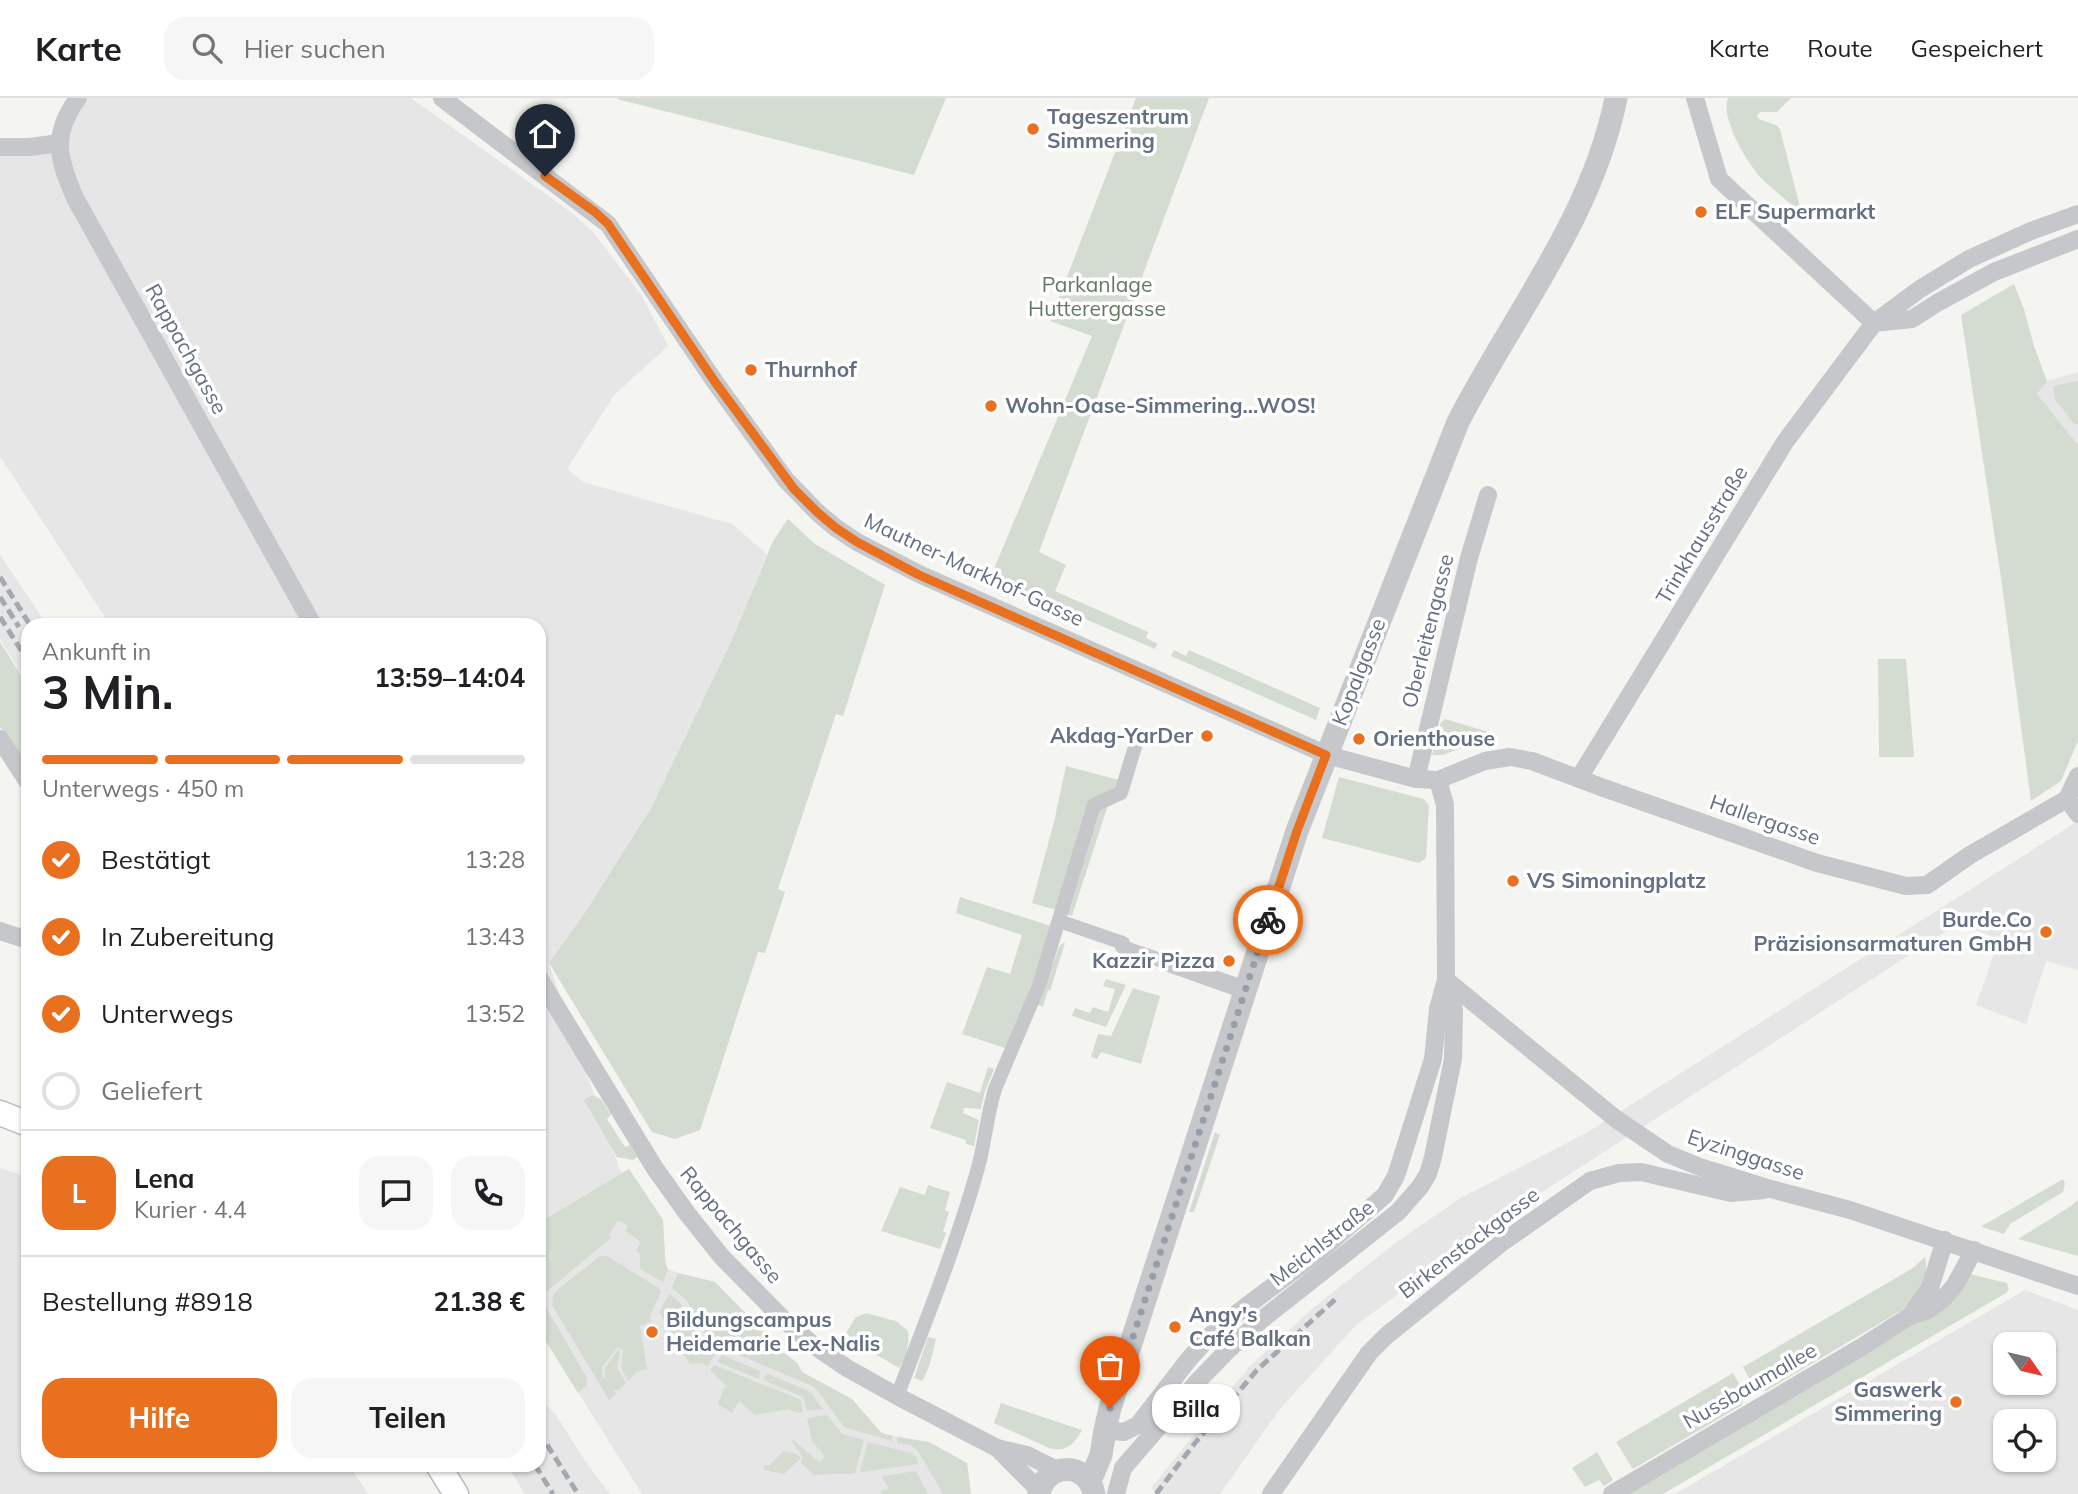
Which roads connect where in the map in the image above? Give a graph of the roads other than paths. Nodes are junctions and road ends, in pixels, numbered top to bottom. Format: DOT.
graph roads {
  1 [pos="78,98"];
  2 [pos="442,98"];
  3 [pos="1616,98"];
  4 [pos="1695,98"];
  5 [pos="59,143"];
  6 [pos="0,147"];
  7 [pos="2078,214"];
  8 [pos="2078,239"];
  9 [pos="1874,323"];
  10 [pos="1488,495"];
  11 [pos="309,618"];
  12 [pos="1137,740"];
  13 [pos="2,744"];
  14 [pos="1326,755"];
  15 [pos="21,772"];
  16 [pos="2078,776"];
  17 [pos="1579,778"];
  18 [pos="1416,779"];
  19 [pos="1438,780"];
  20 [pos="2073,806"];
  21 [pos="1059,921"];
  22 [pos="0,931"];
  23 [pos="21,938"];
  24 [pos="1169,963"];
  25 [pos="1446,980"];
  26 [pos="546,990"];
  27 [pos="1245,990"];
  28 [pos="0,1113"];
  29 [pos="21,1121"];
  30 [pos="1771,1189"];
  31 [pos="1945,1240"];
  32 [pos="1974,1250"];
  33 [pos="2078,1286"];
  34 [pos="1910,1316"];
  35 [pos="897,1396"];
  36 [pos="1105,1430"];
  37 [pos="997,1448"];
  38 [pos="442,1472"];
  39 [pos="1079,1479"];
  40 [pos="1039,1492"];
  41 [pos="456,1494"];
  42 [pos="1116,1494"];
  43 [pos="1270,1494"];
  44 [pos="1612,1494"];
  1 -- 5 [label="street"];
  2 -- 14 [label="street, Mautner-Markhof-Gasse"];
  3 -- 14 [label="street, Kopalgasse"];
  4 -- 9 [label="street"];
  5 -- 6 [label="street"];
  5 -- 11 [label="street, Rappachgasse"];
  7 -- 9 [label="street, Trinkhausstraße"];
  8 -- 9 [label="street"];
  9 -- 17 [label="street, Trinkhausstraße"];
  10 -- 18 [label="street, Oberleitengasse"];
  12 -- 21 [label="street"];
  13 -- 15 [label="street"];
  14 -- 18 [label="street, Mautner-Markhof-Gasse"];
  14 -- 27 [label="street, Kopalgasse"];
  16 -- 20 [label="street"];
  17 -- 19 [label="street, Hallergasse"];
  17 -- 20 [label="street, Hallergasse"];
  18 -- 19 [label="street, Hallergasse"];
  19 -- 25 [label="street, Meichlstraße"];
  21 -- 24 [label="street"];
  21 -- 35 [label="street"];
  22 -- 23 [label="street"];
  24 -- 27 [label="street"];
  25 -- 30 [label="street, Eyzinggasse"];
  25 -- 36 [label="street, Meichlstraße"];
  25 -- 42 [label="street, Meichlstraße"];
  26 -- 35 [label="street, Rappachgasse"];
  27 -- 36 [label="street, Kopalgasse"];
  28 -- 29 [label="main road"];
  30 -- 31 [label="street, Eyzinggasse"];
  30 -- 43 [label="street, Birkenstockgasse"];
  31 -- 32 [label="street, Eyzinggasse"];
  31 -- 34 [label="street, Nussbaumallee"];
  32 -- 33 [label="street, Eyzinggasse"];
  32 -- 34 [label="street, Nussbaumallee"];
  34 -- 44 [label="street, Nussbaumallee"];
  35 -- 37 [label="street, Rappachgasse"];
  36 -- 39 [label="street, Kopalgasse"];
  37 -- 39 [label="street, Rappachgasse"];
  37 -- 40 [label="street, Rappachgasse"];
  38 -- 41 [label="main road"];
  39 -- 40 [label="street, Kopalgasse"];
}
